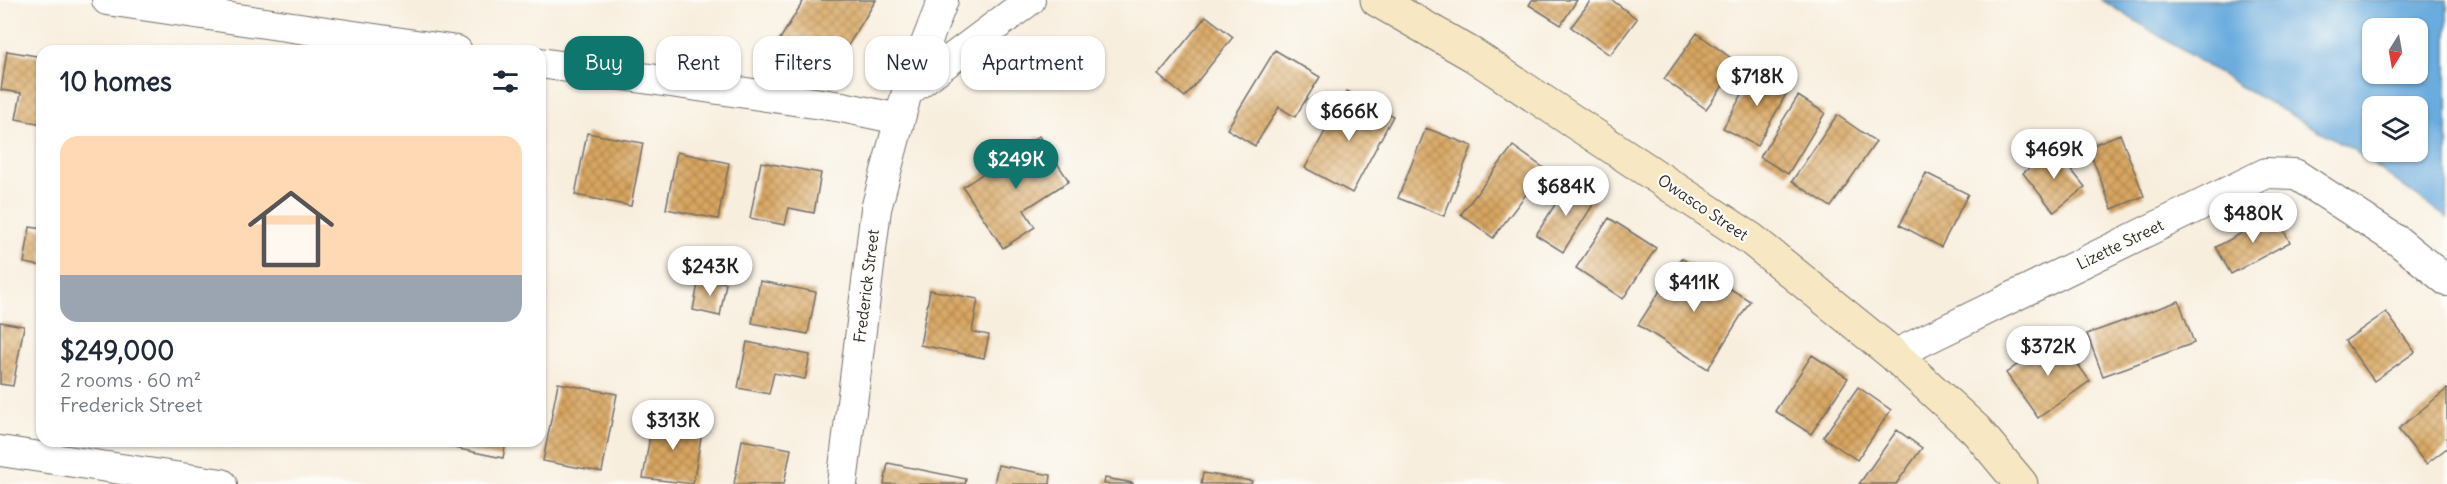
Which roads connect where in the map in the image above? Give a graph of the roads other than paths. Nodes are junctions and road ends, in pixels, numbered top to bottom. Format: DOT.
graph roads {
  1 [pos="107,0"];
  2 [pos="943,0"];
  3 [pos="1030,0"];
  4 [pos="1377,0"];
  5 [pos="416,45"];
  6 [pos="546,64"];
  7 [pos="903,105"];
  8 [pos="2447,281"];
  9 [pos="1894,355"];
  10 [pos="0,451"];
  11 [pos="222,484"];
  12 [pos="842,484"];
  13 [pos="2021,484"];
  1 -- 5 [label="street"];
  2 -- 7 [label="street, Frederick Street"];
  3 -- 7 [label="street"];
  4 -- 9 [label="main road, Owasco Street"];
  6 -- 7 [label="street"];
  7 -- 12 [label="street, Frederick Street"];
  8 -- 9 [label="street, Lizette Street"];
  9 -- 13 [label="main road, Owasco Street"];
  10 -- 11 [label="street"];
}
